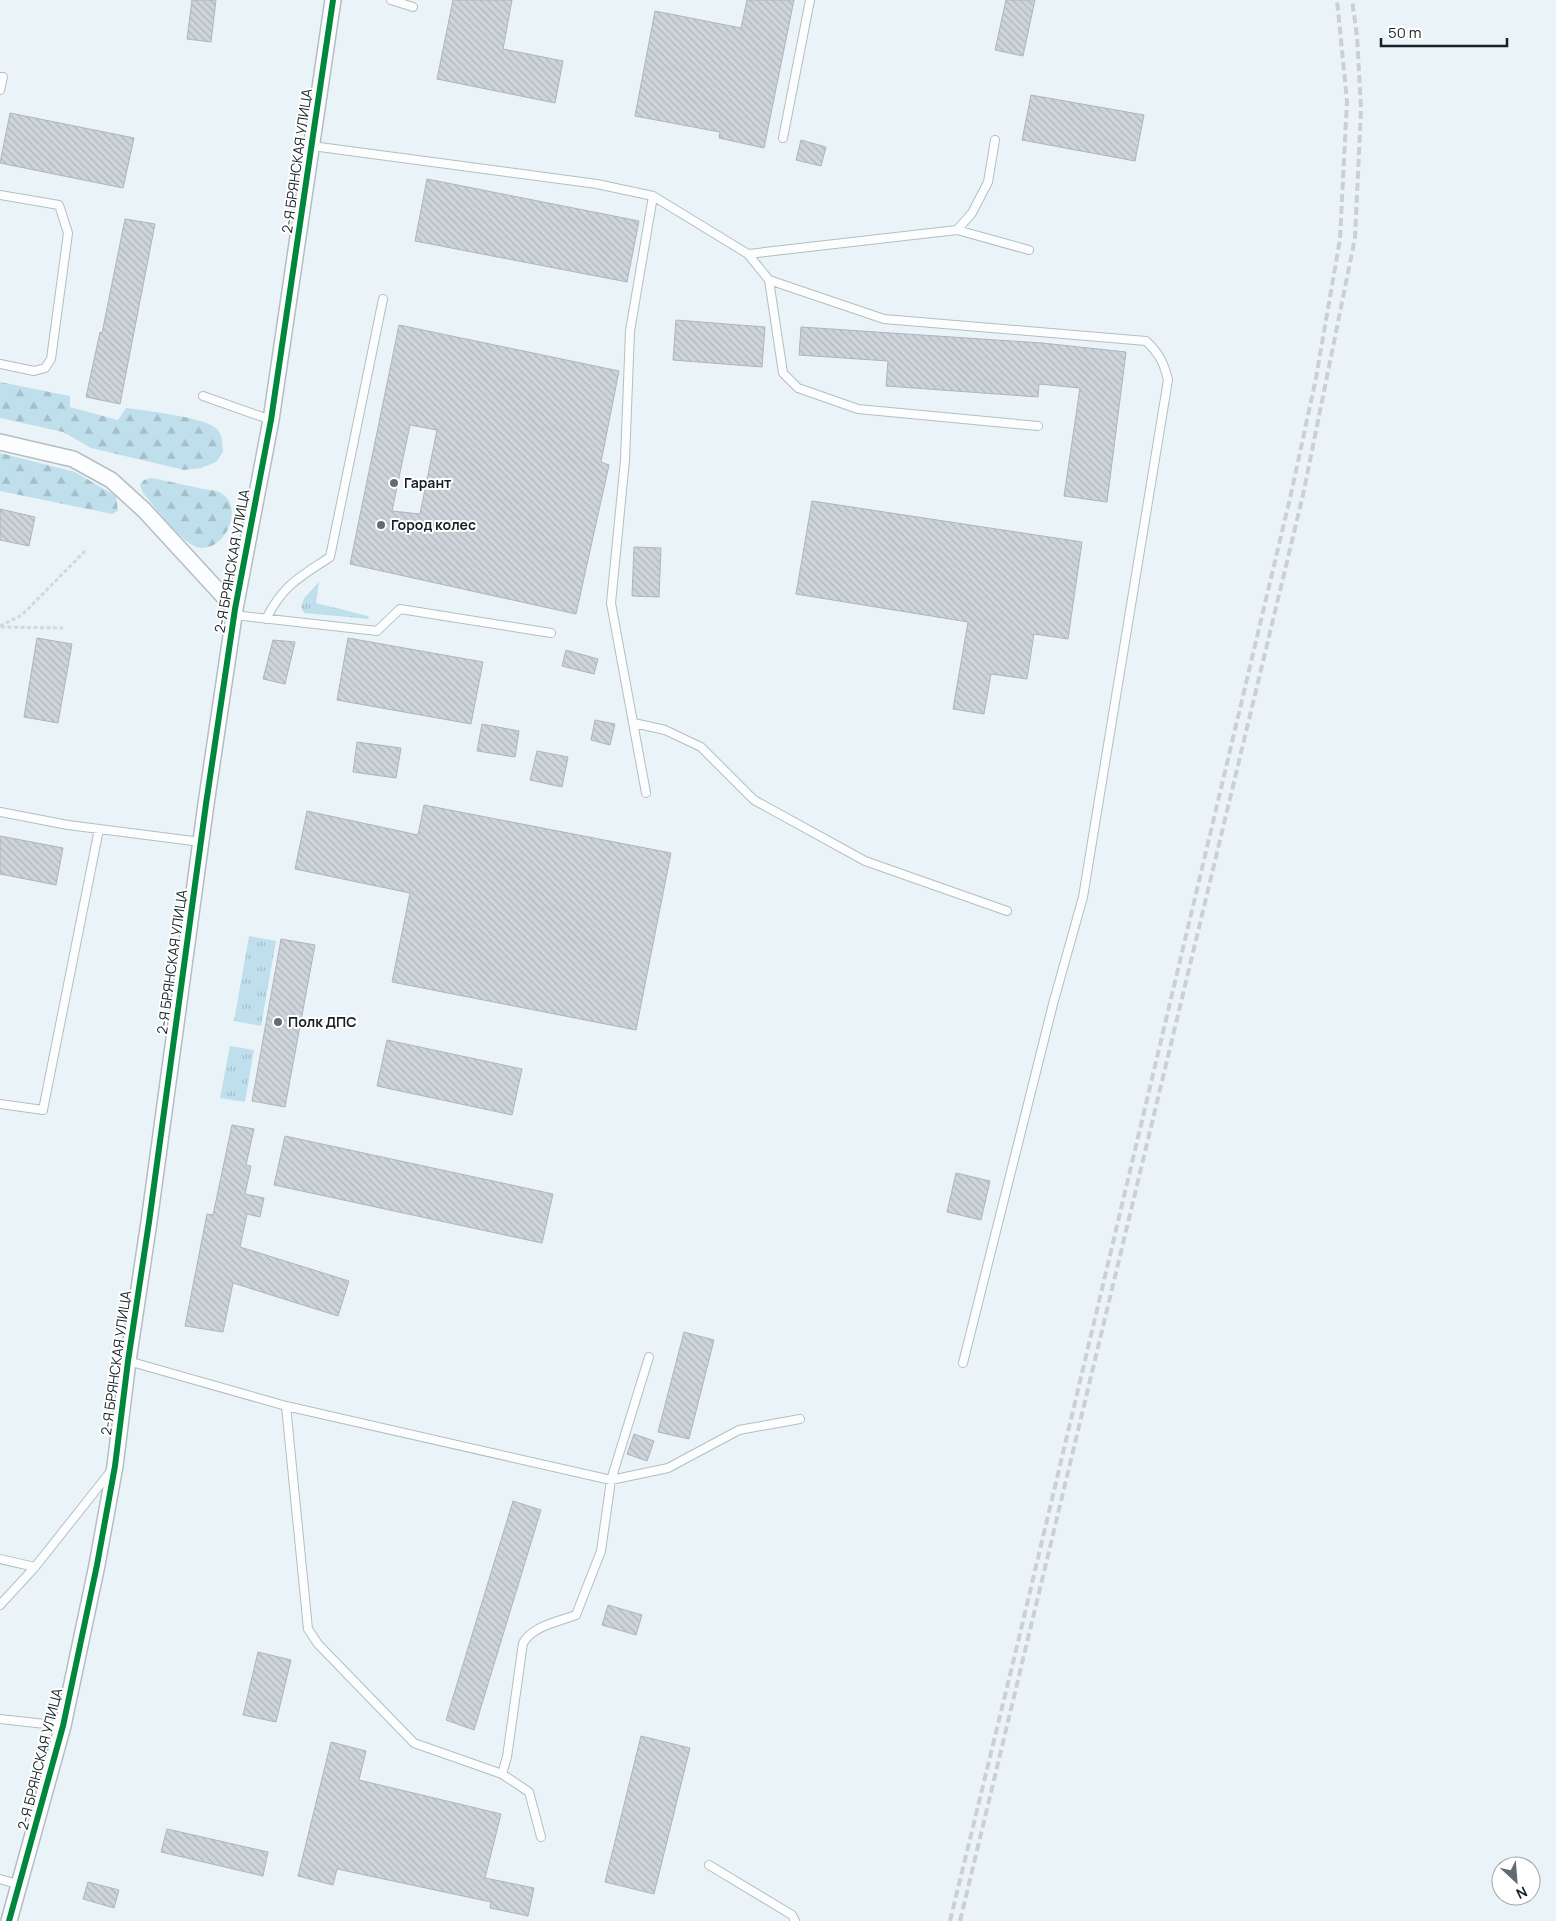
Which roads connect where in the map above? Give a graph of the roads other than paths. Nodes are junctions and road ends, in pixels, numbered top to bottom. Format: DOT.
graph roads {
  1 [pos="333,0"];
  2 [pos="391,0"];
  3 [pos="810,0"];
  4 [pos="413,8"];
  5 [pos="0,77"];
  6 [pos="0,90"];
  7 [pos="783,138"];
  8 [pos="995,140"];
  9 [pos="312,146"];
  10 [pos="0,195"];
  11 [pos="652,196"];
  12 [pos="957,230"];
  13 [pos="1029,250"];
  14 [pos="748,254"];
  15 [pos="769,280"];
  16 [pos="383,299"];
  17 [pos="0,364"];
  18 [pos="203,396"];
  19 [pos="271,420"];
  20 [pos="1038,426"];
  21 [pos="0,442"];
  22 [pos="235,612"];
  23 [pos="266,620"];
  24 [pos="551,633"];
  25 [pos="634,723"];
  26 [pos="646,793"];
  27 [pos="0,812"];
  28 [pos="100,829"];
  29 [pos="200,842"];
  30 [pos="1007,911"];
  31 [pos="0,1104"];
  32 [pos="649,1357"];
  33 [pos="128,1361"];
  34 [pos="963,1363"];
  35 [pos="286,1406"];
  36 [pos="800,1419"];
  37 [pos="115,1466"];
  38 [pos="611,1480"];
  39 [pos="0,1559"];
  40 [pos="35,1567"];
  41 [pos="0,1605"];
  42 [pos="0,1719"];
  43 [pos="63,1726"];
  44 [pos="502,1774"];
  45 [pos="541,1837"];
  46 [pos="710,1865"];
  47 [pos="0,1879"];
  48 [pos="20,1885"];
  49 [pos="9,1921"];
  50 [pos="795,1921"];
  1 -- 9 [label="street, 2-Я БРЯНСКАЯ УЛИЦА"];
  2 -- 4 [label="lane"];
  3 -- 7 [label="lane"];
  5 -- 6 [label="lane"];
  8 -- 12 [label="lane"];
  9 -- 11 [label="lane"];
  9 -- 19 [label="street, 2-Я БРЯНСКАЯ УЛИЦА"];
  10 -- 17 [label="lane"];
  11 -- 14 [label="lane"];
  11 -- 25 [label="lane"];
  12 -- 13 [label="lane"];
  12 -- 14 [label="lane"];
  14 -- 15 [label="lane"];
  15 -- 20 [label="lane"];
  15 -- 34 [label="lane"];
  16 -- 23 [label="lane"];
  18 -- 19 [label="lane"];
  19 -- 22 [label="street, 2-Я БРЯНСКАЯ УЛИЦА"];
  21 -- 22 [label="street"];
  22 -- 23 [label="lane"];
  22 -- 29 [label="street, 2-Я БРЯНСКАЯ УЛИЦА"];
  23 -- 24 [label="lane"];
  25 -- 26 [label="lane"];
  25 -- 30 [label="lane"];
  27 -- 28 [label="lane"];
  28 -- 29 [label="lane"];
  28 -- 31 [label="lane"];
  29 -- 33 [label="street, 2-Я БРЯНСКАЯ УЛИЦА"];
  32 -- 38 [label="lane"];
  33 -- 35 [label="lane"];
  33 -- 37 [label="street, 2-Я БРЯНСКАЯ УЛИЦА"];
  35 -- 38 [label="lane"];
  35 -- 44 [label="lane"];
  36 -- 38 [label="lane"];
  37 -- 40 [label="lane"];
  37 -- 43 [label="street, 2-Я БРЯНСКАЯ УЛИЦА"];
  38 -- 44 [label="lane"];
  39 -- 40 [label="lane"];
  40 -- 41 [label="lane"];
  42 -- 43 [label="lane"];
  43 -- 48 [label="street, 2-Я БРЯНСКАЯ УЛИЦА"];
  44 -- 45 [label="lane"];
  46 -- 50 [label="lane"];
  47 -- 48 [label="lane"];
  48 -- 49 [label="street, 2-Я БРЯНСКАЯ УЛИЦА"];
}
